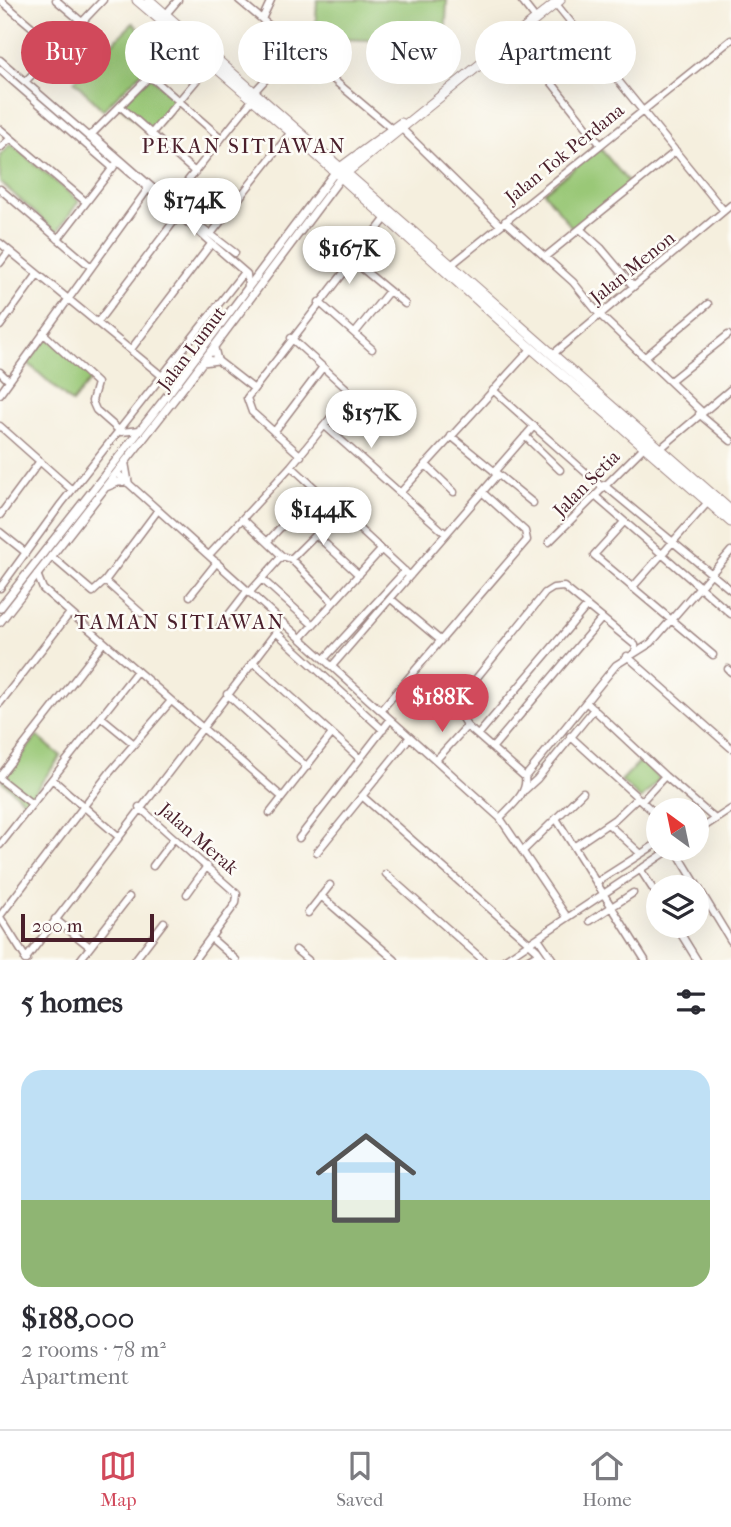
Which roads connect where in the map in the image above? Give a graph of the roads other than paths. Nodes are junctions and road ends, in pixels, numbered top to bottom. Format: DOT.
graph roads {
  1 [pos="0,0"];
  2 [pos="56,0"];
  3 [pos="103,0"];
  4 [pos="137,0"];
  5 [pos="149,0"];
  6 [pos="178,0"];
  7 [pos="239,0"];
  8 [pos="271,0"];
  9 [pos="521,0"];
  10 [pos="558,2"];
  11 [pos="166,14"];
  12 [pos="263,17"];
  13 [pos="536,19"];
  14 [pos="25,21"];
  15 [pos="81,21"];
  16 [pos="83,21"];
  17 [pos="162,21"];
  18 [pos="268,21"];
  19 [pos="534,21"];
  20 [pos="731,40"];
  21 [pos="0,60"];
  22 [pos="475,68"];
  23 [pos="0,70"];
  24 [pos="224,72"];
  25 [pos="21,78"];
  26 [pos="27,84"];
  27 [pos="142,84"];
  28 [pos="159,84"];
  29 [pos="193,84"];
  30 [pos="263,84"];
  31 [pos="342,84"];
  32 [pos="553,84"];
  33 [pos="254,95"];
  34 [pos="178,101"];
  35 [pos="120,106"];
  36 [pos="643,110"];
  37 [pos="0,129"];
  38 [pos="397,129"];
  39 [pos="291,132"];
  40 [pos="151,134"];
  41 [pos="90,136"];
  42 [pos="11,138"];
  43 [pos="221,138"];
  44 [pos="600,144"];
  45 [pos="0,148"];
  46 [pos="676,151"];
  47 [pos="114,166"];
  48 [pos="195,172"];
  49 [pos="341,172"];
  50 [pos="148,188"];
  51 [pos="0,189"];
  52 [pos="86,202"];
  53 [pos="169,205"];
  54 [pos="731,205"];
  55 [pos="724,211"];
  56 [pos="178,216"];
  57 [pos="386,218"];
  58 [pos="502,223"];
  59 [pos="580,229"];
  60 [pos="211,234"];
  61 [pos="58,239"];
  62 [pos="0,243"];
  63 [pos="211,244"];
  64 [pos="9,251"];
  65 [pos="235,253"];
  66 [pos="545,257"];
  67 [pos="352,260"];
  68 [pos="0,263"];
  69 [pos="450,266"];
  70 [pos="91,267"];
  71 [pos="244,272"];
  72 [pos="37,275"];
  73 [pos="633,286"];
  74 [pos="247,291"];
  75 [pos="388,291"];
  76 [pos="486,298"];
  77 [pos="69,299"];
  78 [pos="320,302"];
  79 [pos="405,304"];
  80 [pos="708,304"];
  81 [pos="599,314"];
  82 [pos="97,323"];
  83 [pos="0,326"];
  84 [pos="44,333"];
  85 [pos="355,333"];
  86 [pos="728,335"];
  87 [pos="291,338"];
  88 [pos="214,347"];
  89 [pos="132,348"];
  90 [pos="372,349"];
  91 [pos="531,349"];
  92 [pos="553,354"];
  93 [pos="645,357"];
  94 [pos="217,360"];
  95 [pos="203,362"];
  96 [pos="323,367"];
  97 [pos="0,372"];
  98 [pos="162,376"];
  99 [pos="9,381"];
  100 [pos="670,381"];
  101 [pos="186,384"];
  102 [pos="253,388"];
  103 [pos="171,389"];
  104 [pos="731,389"];
  105 [pos="493,390"];
  106 [pos="583,393"];
  107 [pos="0,394"];
  108 [pos="170,406"];
  109 [pos="614,409"];
  110 [pos="154,412"];
  111 [pos="701,413"];
  112 [pos="0,426"];
  113 [pos="325,426"];
  114 [pos="534,426"];
  115 [pos="140,430"];
  116 [pos="120,431"];
  117 [pos="274,432"];
  118 [pos="451,436"];
  119 [pos="526,436"];
  120 [pos="731,442"];
  121 [pos="645,446"];
  122 [pos="661,447"];
  123 [pos="121,453"];
  124 [pos="300,456"];
  125 [pos="40,461"];
  126 [pos="126,461"];
  127 [pos="425,464"];
  128 [pos="291,466"];
  129 [pos="560,470"];
  130 [pos="117,473"];
  131 [pos="495,473"];
  132 [pos="100,479"];
  133 [pos="128,482"];
  134 [pos="603,486"];
  135 [pos="316,489"];
  136 [pos="72,490"];
  137 [pos="102,490"];
  138 [pos="454,492"];
  139 [pos="482,492"];
  140 [pos="400,493"];
  141 [pos="595,496"];
  142 [pos="708,497"];
  143 [pos="533,503"];
  144 [pos="158,510"];
  145 [pos="339,511"];
  146 [pos="731,511"];
  147 [pos="0,515"];
  148 [pos="731,517"];
  149 [pos="243,519"];
  150 [pos="624,522"];
  151 [pos="731,523"];
  152 [pos="0,532"];
  153 [pos="446,534"];
  154 [pos="316,535"];
  155 [pos="268,541"];
  156 [pos="549,542"];
  157 [pos="674,542"];
  158 [pos="381,550"];
  159 [pos="731,551"];
  160 [pos="25,552"];
  161 [pos="209,555"];
  162 [pos="51,556"];
  163 [pos="282,556"];
  164 [pos="661,556"];
  165 [pos="290,559"];
  166 [pos="216,562"];
  167 [pos="11,573"];
  168 [pos="37,573"];
  169 [pos="712,573"];
  170 [pos="26,574"];
  171 [pos="407,574"];
  172 [pos="359,575"];
  173 [pos="262,579"];
  174 [pos="105,581"];
  175 [pos="1,584"];
  176 [pos="27,586"];
  177 [pos="632,587"];
  178 [pos="700,587"];
  179 [pos="43,589"];
  180 [pos="731,590"];
  181 [pos="248,592"];
  182 [pos="190,596"];
  183 [pos="7,599"];
  184 [pos="391,599"];
  185 [pos="333,602"];
  186 [pos="587,606"];
  187 [pos="0,608"];
  188 [pos="70,612"];
  189 [pos="141,613"];
  190 [pos="731,614"];
  191 [pos="602,618"];
  192 [pos="670,621"];
  193 [pos="0,622"];
  194 [pos="282,623"];
  195 [pos="313,625"];
  196 [pos="220,626"];
  197 [pos="276,632"];
  198 [pos="301,638"];
  199 [pos="440,640"];
  200 [pos="104,642"];
  201 [pos="636,652"];
  202 [pos="713,655"];
  203 [pos="627,656"];
  204 [pos="324,659"];
  205 [pos="253,662"];
  206 [pos="332,666"];
  207 [pos="137,671"];
  208 [pos="227,694"];
  209 [pos="171,701"];
  210 [pos="586,702"];
  211 [pos="0,703"];
  212 [pos="593,709"];
  213 [pos="381,710"];
  214 [pos="101,717"];
  215 [pos="390,720"];
  216 [pos="467,726"];
  217 [pos="201,727"];
  218 [pos="383,730"];
  219 [pos="331,734"];
  220 [pos="478,735"];
  221 [pos="570,736"];
  222 [pos="410,737"];
  223 [pos="134,744"];
  224 [pos="493,747"];
  225 [pos="731,748"];
  226 [pos="359,758"];
  227 [pos="436,760"];
  228 [pos="307,767"];
  229 [pos="665,776"];
  230 [pos="525,777"];
  231 [pos="0,778"];
  232 [pos="52,779"];
  233 [pos="523,791"];
  234 [pos="583,792"];
  235 [pos="362,796"];
  236 [pos="282,797"];
  237 [pos="640,800"];
  238 [pos="32,804"];
  239 [pos="646,805"];
  240 [pos="84,807"];
  241 [pos="139,807"];
  242 [pos="731,809"];
  243 [pos="270,813"];
  244 [pos="499,818"];
  245 [pos="715,819"];
  246 [pos="557,820"];
  247 [pos="709,823"];
  248 [pos="608,824"];
  249 [pos="118,836"];
  250 [pos="174,838"];
  251 [pos="299,838"];
  252 [pos="0,845"];
  253 [pos="575,846"];
  254 [pos="524,850"];
  255 [pos="646,850"];
  256 [pos="317,852"];
  257 [pos="641,853"];
  258 [pos="653,861"];
  259 [pos="681,861"];
  260 [pos="153,866"];
  261 [pos="207,866"];
  262 [pos="640,869"];
  263 [pos="386,873"];
  264 [pos="646,878"];
  265 [pos="330,885"];
  266 [pos="614,886"];
  267 [pos="601,889"];
  268 [pos="187,894"];
  269 [pos="633,894"];
  270 [pos="321,896"];
  271 [pos="130,897"];
  272 [pos="590,902"];
  273 [pos="610,904"];
  274 [pos="308,913"];
  275 [pos="0,917"];
  276 [pos="567,917"];
  277 [pos="55,919"];
  278 [pos="590,921"];
  279 [pos="164,922"];
  280 [pos="211,938"];
  281 [pos="538,938"];
  282 [pos="684,938"];
  283 [pos="731,941"];
  284 [pos="529,944"];
  285 [pos="90,947"];
  286 [pos="296,950"];
  287 [pos="539,953"];
  288 [pos="26,960"];
  289 [pos="80,960"];
  290 [pos="135,960"];
  291 [pos="194,960"];
  292 [pos="236,960"];
  293 [pos="308,960"];
  294 [pos="395,960"];
  295 [pos="483,960"];
  296 [pos="505,960"];
  297 [pos="527,960"];
  298 [pos="544,960"];
  299 [pos="553,960"];
  300 [pos="645,960"];
  301 [pos="698,960"];
  1 -- 14 [label="street"];
  2 -- 15 [label="street"];
  3 -- 16 [label="street"];
  4 -- 17 [label="highway"];
  5 -- 11 [label="highway"];
  6 -- 11 [label="street"];
  7 -- 12 [label="street"];
  8 -- 12 [label="street"];
  9 -- 13 [label="street"];
  10 -- 13 [label="highway, Jalan Lumut"];
  10 -- 36 [label="street"];
  11 -- 33 [label="highway"];
  12 -- 18 [label="street"];
  13 -- 19 [label="highway, Jalan Lumut"];
  20 -- 36 [label="street, Jalan Tok Perdana"];
  21 -- 25 [label="street"];
  22 -- 38 [label="highway, Jalan Lumut"];
  23 -- 47 [label="street"];
  24 -- 33 [label="highway"];
  26 -- 41 [label="street"];
  27 -- 35 [label="street"];
  28 -- 34 [label="street"];
  29 -- 34 [label="street"];
  30 -- 33 [label="street"];
  31 -- 38 [label="street"];
  32 -- 44 [label="street"];
  33 -- 39 [label="highway"];
  33 -- 43 [label="street"];
  33 -- 49 [label="highway"];
  34 -- 40 [label="street"];
  34 -- 43 [label="street"];
  35 -- 40 [label="street"];
  35 -- 41 [label="street"];
  36 -- 44 [label="street, Jalan Tok Perdana"];
  36 -- 46 [label="street"];
  37 -- 42 [label="street"];
  38 -- 49 [label="highway, Jalan Lumut"];
  38 -- 58 [label="street"];
  39 -- 49 [label="highway"];
  39 -- 60 [label="street"];
  40 -- 48 [label="street"];
  41 -- 47 [label="street"];
  41 -- 50 [label="street"];
  42 -- 45 [label="street"];
  42 -- 52 [label="street"];
  43 -- 48 [label="street"];
  44 -- 58 [label="street, Jalan Tok Perdana"];
  46 -- 55 [label="street"];
  46 -- 59 [label="street"];
  47 -- 50 [label="street"];
  47 -- 52 [label="street"];
  48 -- 53 [label="street"];
  49 -- 57 [label="highway"];
  49 -- 69 [label="highway"];
  49 -- 74 [label="main road, Jalan Lumut"];
  49 -- 88 [label="main road, Jalan Lumut"];
  50 -- 53 [label="street"];
  50 -- 70 [label="street"];
  51 -- 61 [label="street"];
  52 -- 61 [label="street"];
  53 -- 56 [label="street"];
  53 -- 60 [label="street"];
  54 -- 55 [label="street, Jalan Menon"];
  55 -- 73 [label="street, Jalan Menon"];
  56 -- 63 [label="street"];
  56 -- 82 [label="street"];
  57 -- 67 [label="street"];
  57 -- 91 [label="highway"];
  58 -- 66 [label="street"];
  58 -- 69 [label="street, Jalan Tok Perdana"];
  59 -- 66 [label="street"];
  59 -- 73 [label="street"];
  60 -- 65 [label="street"];
  61 -- 70 [label="street"];
  62 -- 64 [label="street"];
  63 -- 71 [label="street"];
  63 -- 89 [label="street"];
  64 -- 68 [label="street"];
  64 -- 72 [label="street"];
  66 -- 81 [label="street"];
  67 -- 75 [label="street"];
  67 -- 78 [label="street"];
  69 -- 76 [label="highway"];
  70 -- 77 [label="street"];
  71 -- 74 [label="street"];
  71 -- 98 [label="street"];
  72 -- 77 [label="street"];
  72 -- 83 [label="street"];
  73 -- 81 [label="street, Jalan Menon"];
  74 -- 103 [label="main road, Jalan Lumut"];
  75 -- 79 [label="street"];
  75 -- 85 [label="street"];
  76 -- 91 [label="highway"];
  76 -- 92 [label="highway"];
  77 -- 82 [label="street"];
  77 -- 84 [label="street"];
  78 -- 85 [label="street"];
  78 -- 87 [label="street"];
  80 -- 93 [label="street"];
  81 -- 92 [label="street, Jalan Menon"];
  81 -- 93 [label="street"];
  82 -- 89 [label="street"];
  84 -- 99 [label="street"];
  84 -- 116 [label="street"];
  85 -- 90 [label="street"];
  86 -- 100 [label="street"];
  87 -- 96 [label="street"];
  87 -- 102 [label="street"];
  88 -- 94 [label="main road"];
  88 -- 95 [label="main road, Jalan Lumut"];
  89 -- 98 [label="street"];
  91 -- 105 [label="street"];
  91 -- 106 [label="highway"];
  92 -- 106 [label="highway"];
  92 -- 109 [label="highway"];
  93 -- 100 [label="street"];
  94 -- 95 [label="main road"];
  94 -- 102 [label="street"];
  95 -- 101 [label="main road, Jalan Lumut"];
  96 -- 113 [label="street"];
  96 -- 117 [label="street"];
  97 -- 99 [label="street"];
  98 -- 116 [label="street"];
  99 -- 107 [label="street"];
  100 -- 111 [label="street"];
  101 -- 103 [label="main road"];
  101 -- 108 [label="main road, Jalan Lumut"];
  102 -- 117 [label="street"];
  103 -- 110 [label="main road, Jalan Lumut"];
  104 -- 111 [label="street"];
  105 -- 114 [label="street"];
  105 -- 118 [label="street"];
  106 -- 121 [label="highway"];
  108 -- 110 [label="main road"];
  108 -- 126 [label="main road, Jalan Lumut"];
  109 -- 121 [label="highway"];
  109 -- 122 [label="highway"];
  110 -- 115 [label="main road, Jalan Lumut"];
  111 -- 120 [label="street"];
  111 -- 122 [label="street"];
  112 -- 125 [label="street"];
  113 -- 124 [label="street"];
  113 -- 140 [label="street"];
  114 -- 119 [label="street"];
  114 -- 134 [label="street"];
  115 -- 116 [label="street"];
  115 -- 123 [label="main road, Jalan Lumut"];
  116 -- 123 [label="street"];
  116 -- 136 [label="street"];
  117 -- 124 [label="street"];
  118 -- 127 [label="street"];
  118 -- 131 [label="street"];
  119 -- 129 [label="street"];
  119 -- 131 [label="street"];
  121 -- 134 [label="street, Jalan Setia"];
  121 -- 142 [label="highway"];
  122 -- 142 [label="highway"];
  123 -- 130 [label="main road"];
  123 -- 132 [label="main road, Jalan Lumut"];
  124 -- 128 [label="street"];
  125 -- 136 [label="street"];
  125 -- 147 [label="street"];
  126 -- 130 [label="main road, Jalan Lumut"];
  126 -- 133 [label="main road"];
  127 -- 138 [label="street"];
  127 -- 140 [label="street"];
  128 -- 135 [label="street"];
  128 -- 149 [label="street"];
  130 -- 132 [label="main road"];
  130 -- 133 [label="street"];
  130 -- 137 [label="main road, Jalan Lumut"];
  131 -- 139 [label="street"];
  131 -- 143 [label="street"];
  132 -- 170 [label="main road, Jalan Lumut"];
  133 -- 137 [label="main road"];
  133 -- 144 [label="street"];
  134 -- 141 [label="street, Jalan Setia"];
  134 -- 157 [label="street"];
  135 -- 145 [label="street"];
  135 -- 155 [label="street"];
  136 -- 160 [label="street"];
  137 -- 162 [label="main road, Jalan Lumut"];
  139 -- 153 [label="street"];
  139 -- 199 [label="street"];
  140 -- 153 [label="street"];
  141 -- 150 [label="street"];
  141 -- 156 [label="street, Jalan Setia"];
  142 -- 146 [label="highway"];
  142 -- 148 [label="highway"];
  142 -- 151 [label="highway"];
  142 -- 157 [label="street"];
  144 -- 161 [label="street"];
  144 -- 174 [label="street"];
  145 -- 154 [label="street"];
  145 -- 158 [label="street"];
  149 -- 155 [label="street"];
  149 -- 161 [label="street"];
  150 -- 164 [label="street"];
  150 -- 177 [label="street"];
  152 -- 160 [label="street"];
  153 -- 171 [label="street"];
  154 -- 165 [label="street"];
  154 -- 172 [label="street"];
  155 -- 163 [label="street"];
  157 -- 164 [label="street"];
  157 -- 169 [label="street"];
  158 -- 171 [label="street"];
  158 -- 172 [label="street"];
  159 -- 169 [label="street"];
  160 -- 167 [label="street"];
  161 -- 166 [label="street"];
  162 -- 168 [label="main road, Jalan Lumut"];
  162 -- 174 [label="street"];
  163 -- 165 [label="street"];
  163 -- 173 [label="street"];
  164 -- 177 [label="street"];
  164 -- 178 [label="street"];
  165 -- 185 [label="street"];
  166 -- 181 [label="street"];
  166 -- 182 [label="street"];
  167 -- 170 [label="street"];
  167 -- 175 [label="street"];
  168 -- 176 [label="main road, Jalan Lumut"];
  168 -- 179 [label="street"];
  169 -- 178 [label="street"];
  169 -- 180 [label="street"];
  170 -- 183 [label="main road, Jalan Lumut"];
  171 -- 184 [label="street"];
  171 -- 204 [label="street"];
  172 -- 185 [label="street"];
  173 -- 181 [label="street"];
  173 -- 195 [label="street"];
  174 -- 189 [label="street"];
  175 -- 183 [label="street"];
  176 -- 179 [label="street"];
  176 -- 193 [label="main road, Jalan Lumut"];
  177 -- 192 [label="street"];
  178 -- 190 [label="street"];
  178 -- 192 [label="street"];
  179 -- 188 [label="street"];
  181 -- 194 [label="street"];
  181 -- 196 [label="street"];
  183 -- 187 [label="main road, Jalan Lumut"];
  184 -- 199 [label="street"];
  184 -- 206 [label="street"];
  185 -- 195 [label="street"];
  186 -- 191 [label="street"];
  186 -- 216 [label="street"];
  186 -- 220 [label="street"];
  188 -- 200 [label="street"];
  188 -- 211 [label="street"];
  191 -- 201 [label="street"];
  191 -- 224 [label="street"];
  192 -- 201 [label="street"];
  192 -- 202 [label="street"];
  194 -- 197 [label="street"];
  194 -- 198 [label="street"];
  195 -- 198 [label="street"];
  197 -- 205 [label="street"];
  197 -- 218 [label="street"];
  198 -- 204 [label="street"];
  199 -- 213 [label="street"];
  200 -- 207 [label="street"];
  200 -- 231 [label="street"];
  201 -- 203 [label="street"];
  203 -- 210 [label="street"];
  203 -- 225 [label="street"];
  204 -- 206 [label="street"];
  205 -- 208 [label="street"];
  205 -- 219 [label="street"];
  206 -- 213 [label="street"];
  207 -- 209 [label="street"];
  207 -- 214 [label="street"];
  208 -- 217 [label="street"];
  208 -- 228 [label="street"];
  209 -- 217 [label="street"];
  209 -- 223 [label="street"];
  210 -- 212 [label="street"];
  210 -- 230 [label="street"];
  212 -- 221 [label="street"];
  212 -- 229 [label="street"];
  213 -- 215 [label="street"];
  214 -- 223 [label="street"];
  214 -- 232 [label="street"];
  215 -- 218 [label="street"];
  215 -- 222 [label="street"];
  216 -- 220 [label="street"];
  216 -- 227 [label="street"];
  217 -- 236 [label="street"];
  217 -- 241 [label="street"];
  218 -- 226 [label="street"];
  219 -- 226 [label="street"];
  219 -- 228 [label="street"];
  220 -- 224 [label="street"];
  221 -- 233 [label="street"];
  221 -- 237 [label="street"];
  222 -- 227 [label="street"];
  222 -- 235 [label="street"];
  223 -- 240 [label="street"];
  224 -- 230 [label="street"];
  226 -- 251 [label="street"];
  227 -- 244 [label="street"];
  228 -- 236 [label="street"];
  229 -- 237 [label="street"];
  229 -- 245 [label="street"];
  230 -- 233 [label="street"];
  231 -- 238 [label="street"];
  232 -- 238 [label="street"];
  232 -- 240 [label="street"];
  233 -- 244 [label="street"];
  234 -- 246 [label="street"];
  235 -- 256 [label="street"];
  235 -- 284 [label="street"];
  236 -- 243 [label="street"];
  237 -- 239 [label="street"];
  237 -- 248 [label="street"];
  238 -- 252 [label="street"];
  240 -- 249 [label="street"];
  240 -- 275 [label="street"];
  241 -- 249 [label="street"];
  241 -- 250 [label="street, Jalan Merak"];
  242 -- 245 [label="street"];
  244 -- 254 [label="street"];
  245 -- 247 [label="street"];
  246 -- 253 [label="street"];
  246 -- 254 [label="street"];
  248 -- 253 [label="street"];
  248 -- 257 [label="street"];
  249 -- 277 [label="street"];
  250 -- 260 [label="street"];
  250 -- 261 [label="street, Jalan Merak"];
  253 -- 267 [label="street"];
  254 -- 276 [label="street"];
  255 -- 257 [label="street"];
  257 -- 267 [label="street"];
  258 -- 262 [label="street"];
  259 -- 283 [label="street"];
  261 -- 268 [label="street"];
  261 -- 280 [label="street, Jalan Merak"];
  262 -- 264 [label="street"];
  262 -- 266 [label="street"];
  263 -- 295 [label="street"];
  265 -- 270 [label="street"];
  266 -- 267 [label="street"];
  266 -- 273 [label="street"];
  267 -- 272 [label="street"];
  267 -- 273 [label="street"];
  269 -- 273 [label="street"];
  270 -- 274 [label="street"];
  270 -- 294 [label="street"];
  271 -- 285 [label="street"];
  272 -- 273 [label="street"];
  272 -- 276 [label="street"];
  273 -- 278 [label="street"];
  273 -- 300 [label="street"];
  275 -- 288 [label="street"];
  276 -- 281 [label="street"];
  277 -- 285 [label="street"];
  277 -- 288 [label="street"];
  279 -- 290 [label="street"];
  280 -- 291 [label="street"];
  280 -- 292 [label="street"];
  281 -- 284 [label="street"];
  281 -- 299 [label="street"];
  282 -- 301 [label="street"];
  284 -- 287 [label="street"];
  284 -- 296 [label="street"];
  285 -- 289 [label="street"];
  286 -- 293 [label="street"];
  287 -- 297 [label="street"];
  287 -- 298 [label="street"];
}
